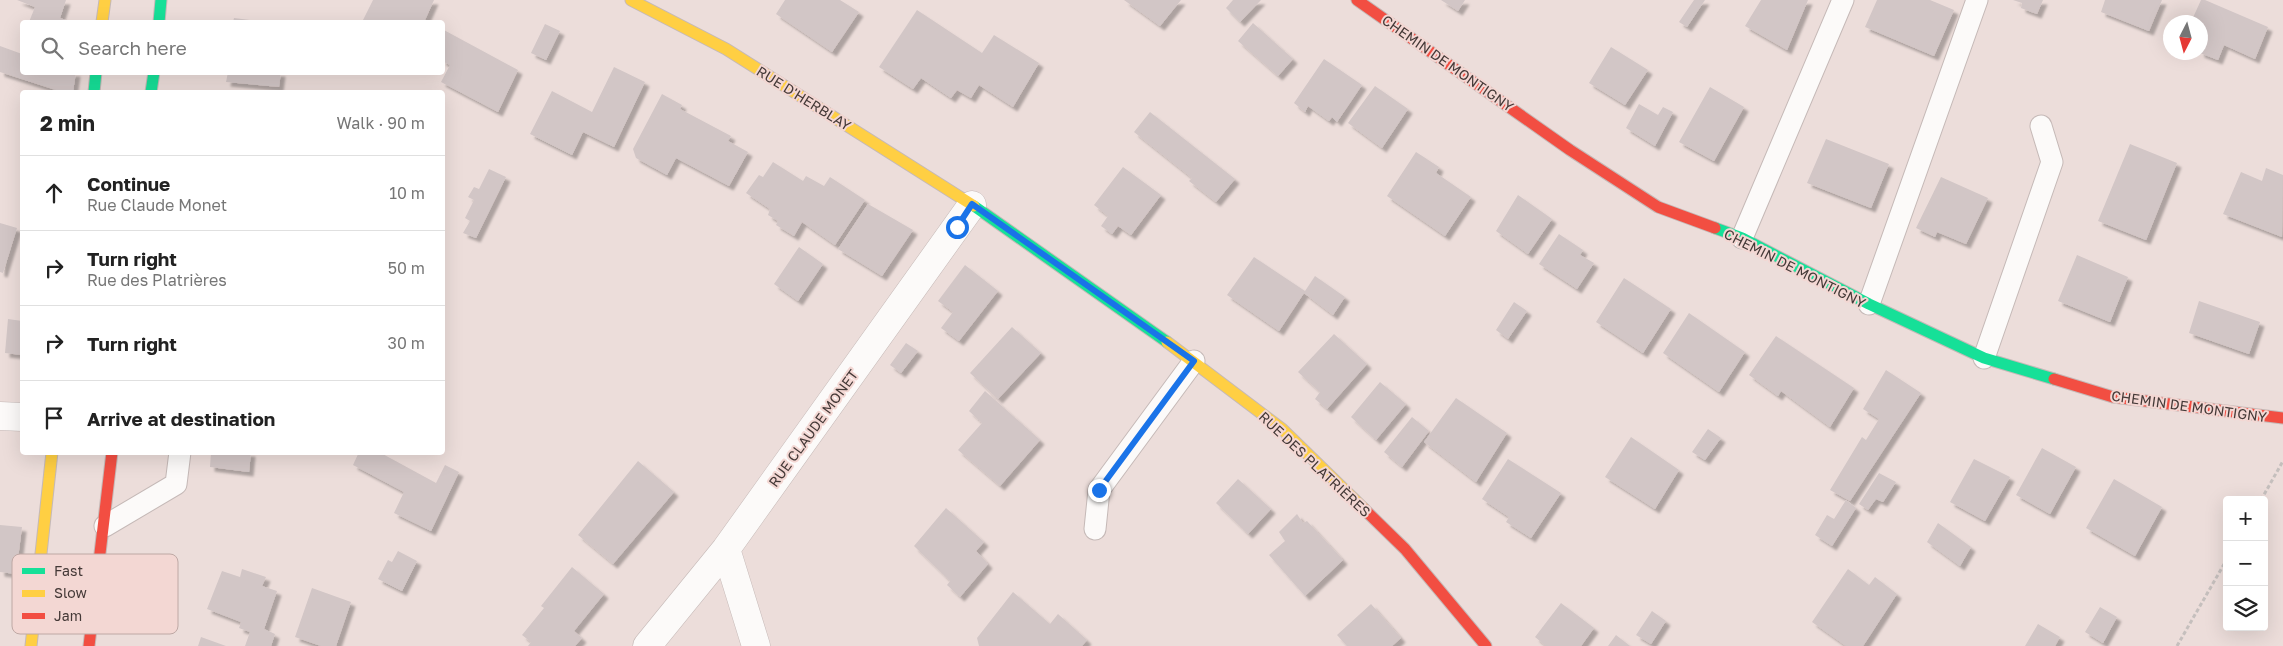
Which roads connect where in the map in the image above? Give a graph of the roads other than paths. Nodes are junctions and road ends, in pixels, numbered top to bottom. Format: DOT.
graph roads {
  1 [pos="105,0"];
  2 [pos="162,0"];
  3 [pos="631,0"];
  4 [pos="1357,0"];
  5 [pos="1844,0"];
  6 [pos="1978,0"];
  7 [pos="102,20"];
  8 [pos="159,20"];
  9 [pos="96,75"];
  10 [pos="154,75"];
  11 [pos="94,90"];
  12 [pos="151,90"];
  13 [pos="2041,126"];
  14 [pos="972,204"];
  15 [pos="1742,238"];
  16 [pos="1868,304"];
  17 [pos="1984,358"];
  18 [pos="1194,361"];
  19 [pos="0,416"];
  20 [pos="20,417"];
  21 [pos="2283,418"];
  22 [pos="52,455"];
  23 [pos="112,455"];
  24 [pos="180,455"];
  25 [pos="104,526"];
  26 [pos="1095,529"];
  27 [pos="726,549"];
  28 [pos="41,554"];
  29 [pos="100,554"];
  30 [pos="647,646"];
  31 [pos="756,646"];
  32 [pos="1486,646"];
  1 -- 7 [label="main road"];
  2 -- 8 [label="main road"];
  3 -- 14 [label="main road, RUE D'HERBLAY"];
  4 -- 15 [label="main road, CHEMIN DE MONTIGNY"];
  5 -- 15 [label="lane"];
  6 -- 16 [label="lane"];
  9 -- 11 [label="main road"];
  10 -- 12 [label="main road"];
  13 -- 17 [label="lane"];
  14 -- 18 [label="main road, RUE DES PLATRIÈRES"];
  14 -- 27 [label="street, RUE CLAUDE MONET"];
  15 -- 16 [label="main road, CHEMIN DE MONTIGNY"];
  16 -- 17 [label="main road, CHEMIN DE MONTIGNY"];
  17 -- 21 [label="main road, CHEMIN DE MONTIGNY"];
  18 -- 26 [label="lane"];
  18 -- 32 [label="main road, RUE DES PLATRIÈRES"];
  19 -- 20 [label="street"];
  22 -- 28 [label="main road"];
  23 -- 25 [label="main road"];
  24 -- 25 [label="lane"];
  25 -- 29 [label="main road"];
  27 -- 30 [label="street, RUE CLAUDE MONET"];
  27 -- 31 [label="street"];
}
